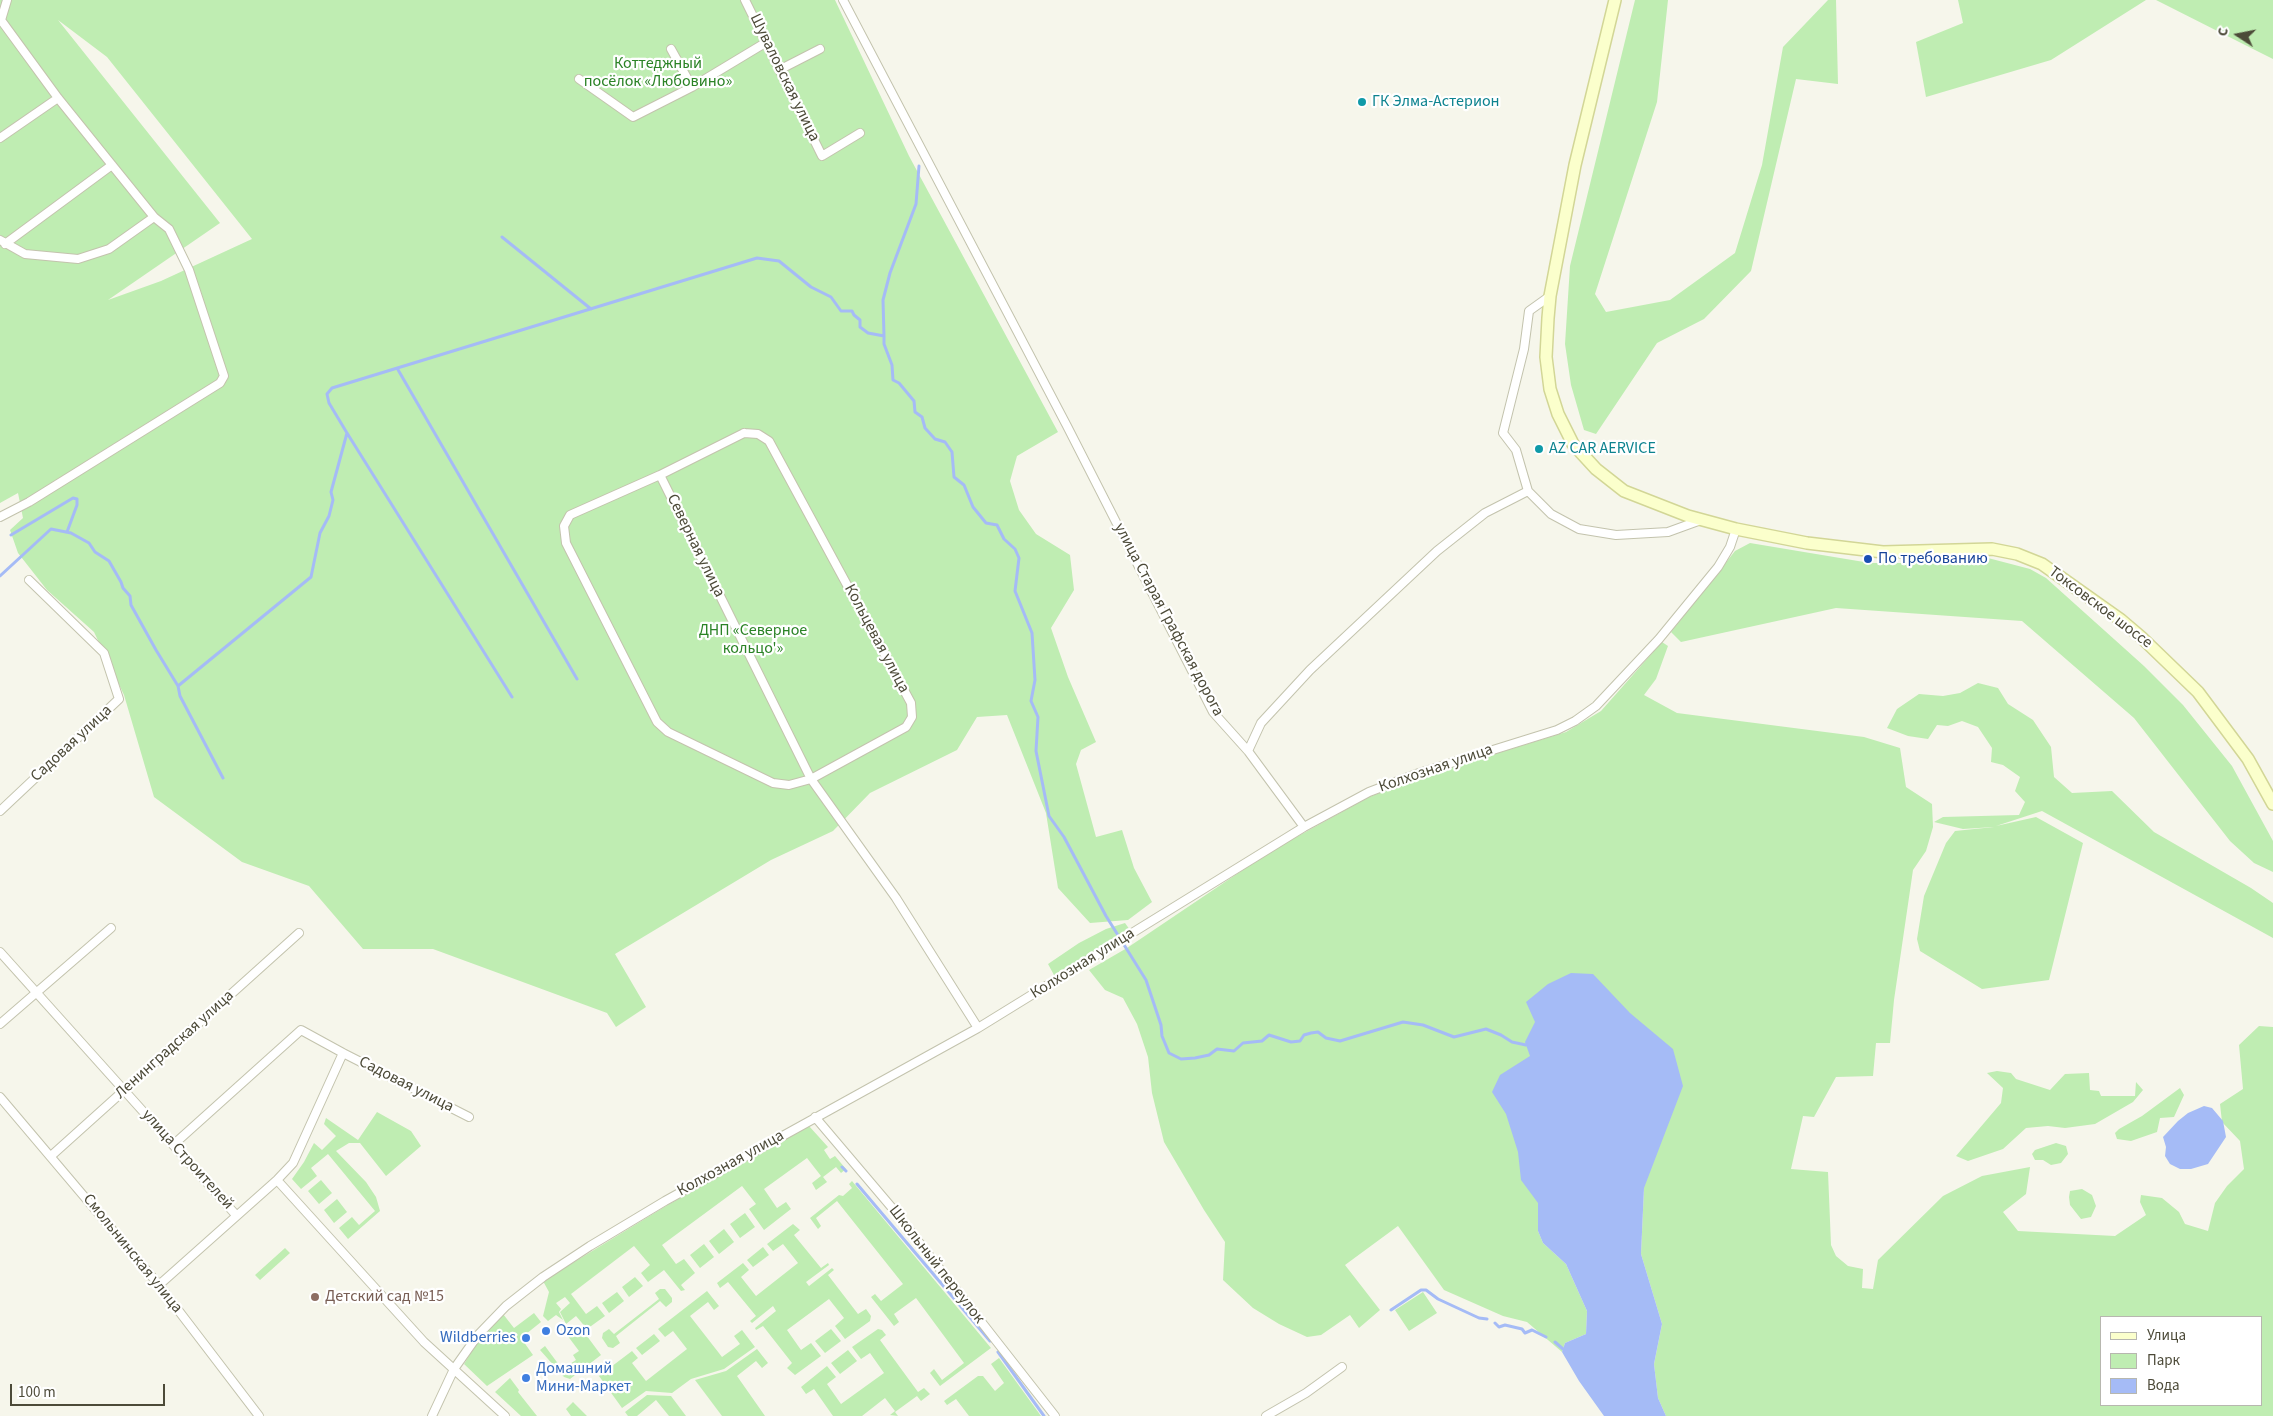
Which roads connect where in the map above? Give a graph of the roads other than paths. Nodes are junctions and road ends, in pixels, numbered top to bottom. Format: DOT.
graph roads {
  1 [pos="7,0"];
  2 [pos="745,0"];
  3 [pos="843,0"];
  4 [pos="1615,0"];
  5 [pos="0,20"];
  6 [pos="766,43"];
  7 [pos="671,49"];
  8 [pos="820,49"];
  9 [pos="779,70"];
  10 [pos="579,79"];
  11 [pos="692,87"];
  12 [pos="58,98"];
  13 [pos="860,134"];
  14 [pos="0,138"];
  15 [pos="112,166"];
  16 [pos="154,217"];
  17 [pos="2,242"];
  18 [pos="1550,296"];
  19 [pos="660,475"];
  20 [pos="1528,491"];
  21 [pos="0,518"];
  22 [pos="1701,520"];
  23 [pos="1736,529"];
  24 [pos="29,580"];
  25 [pos="1248,751"];
  26 [pos="811,779"];
  27 [pos="2273,804"];
  28 [pos="0,810"];
  29 [pos="1304,827"];
  30 [pos="111,928"];
  31 [pos="299,933"];
  32 [pos="0,952"];
  33 [pos="37,993"];
  34 [pos="0,1024"];
  35 [pos="978,1028"];
  36 [pos="343,1053"];
  37 [pos="125,1091"];
  38 [pos="0,1097"];
  39 [pos="469,1117"];
  40 [pos="816,1117"];
  41 [pos="173,1145"];
  42 [pos="51,1156"];
  43 [pos="277,1180"];
  44 [pos="236,1215"];
  45 [pos="159,1285"];
  46 [pos="1342,1367"];
  47 [pos="454,1369"];
  48 [pos="259,1416"];
  49 [pos="432,1416"];
  50 [pos="505,1416"];
  51 [pos="1055,1416"];
  52 [pos="1266,1416"];
  1 -- 5 [label="street"];
  2 -- 6 [label="street, Шуваловская улица"];
  3 -- 25 [label="street, улица Старая Графская дорога"];
  4 -- 18 [label="main road, Токсовское шоссе"];
  5 -- 12 [label="street"];
  6 -- 9 [label="street, Шуваловская улица"];
  6 -- 11 [label="street"];
  7 -- 11 [label="street"];
  8 -- 9 [label="street"];
  9 -- 13 [label="street, Шуваловская улица"];
  10 -- 11 [label="street"];
  12 -- 14 [label="street"];
  12 -- 15 [label="street"];
  15 -- 16 [label="street"];
  15 -- 17 [label="street"];
  16 -- 17 [label="street"];
  16 -- 21 [label="street"];
  18 -- 20 [label="street"];
  18 -- 22 [label="main road, Токсовское шоссе"];
  19 -- 26 [label="street, Северная улица"];
  19 -- 26 [label="street, Кольцевая улица"];
  19 -- 26 [label="street, Кольцевая улица"];
  20 -- 22 [label="street"];
  20 -- 25 [label="street"];
  22 -- 23 [label="main road, Токсовское шоссе"];
  23 -- 27 [label="main road, Токсовское шоссе"];
  23 -- 29 [label="street, Колхозная улица"];
  24 -- 28 [label="street, Садовая улица"];
  25 -- 29 [label="street, улица Старая Графская дорога"];
  26 -- 35 [label="street, Северная улица"];
  29 -- 35 [label="street, Колхозная улица"];
  30 -- 33 [label="street"];
  31 -- 37 [label="street, Ленинградская улица"];
  32 -- 33 [label="street, улица Строителей"];
  33 -- 34 [label="street"];
  33 -- 37 [label="street, улица Строителей"];
  35 -- 40 [label="street, Колхозная улица"];
  36 -- 39 [label="street, Садовая улица"];
  36 -- 41 [label="street, Садовая улица"];
  36 -- 43 [label="street"];
  37 -- 41 [label="street, улица Строителей"];
  37 -- 42 [label="street, Ленинградская улица"];
  38 -- 42 [label="street, Смольнинская улица"];
  40 -- 47 [label="street, Колхозная улица"];
  40 -- 51 [label="street, Школьный переулок"];
  41 -- 44 [label="street, улица Строителей"];
  42 -- 45 [label="street, Смольнинская улица"];
  43 -- 44 [label="street"];
  43 -- 47 [label="street"];
  44 -- 45 [label="street"];
  45 -- 48 [label="street, Смольнинская улица"];
  46 -- 52 [label="street"];
  47 -- 49 [label="street, Колхозная улица"];
  47 -- 50 [label="street"];
}
